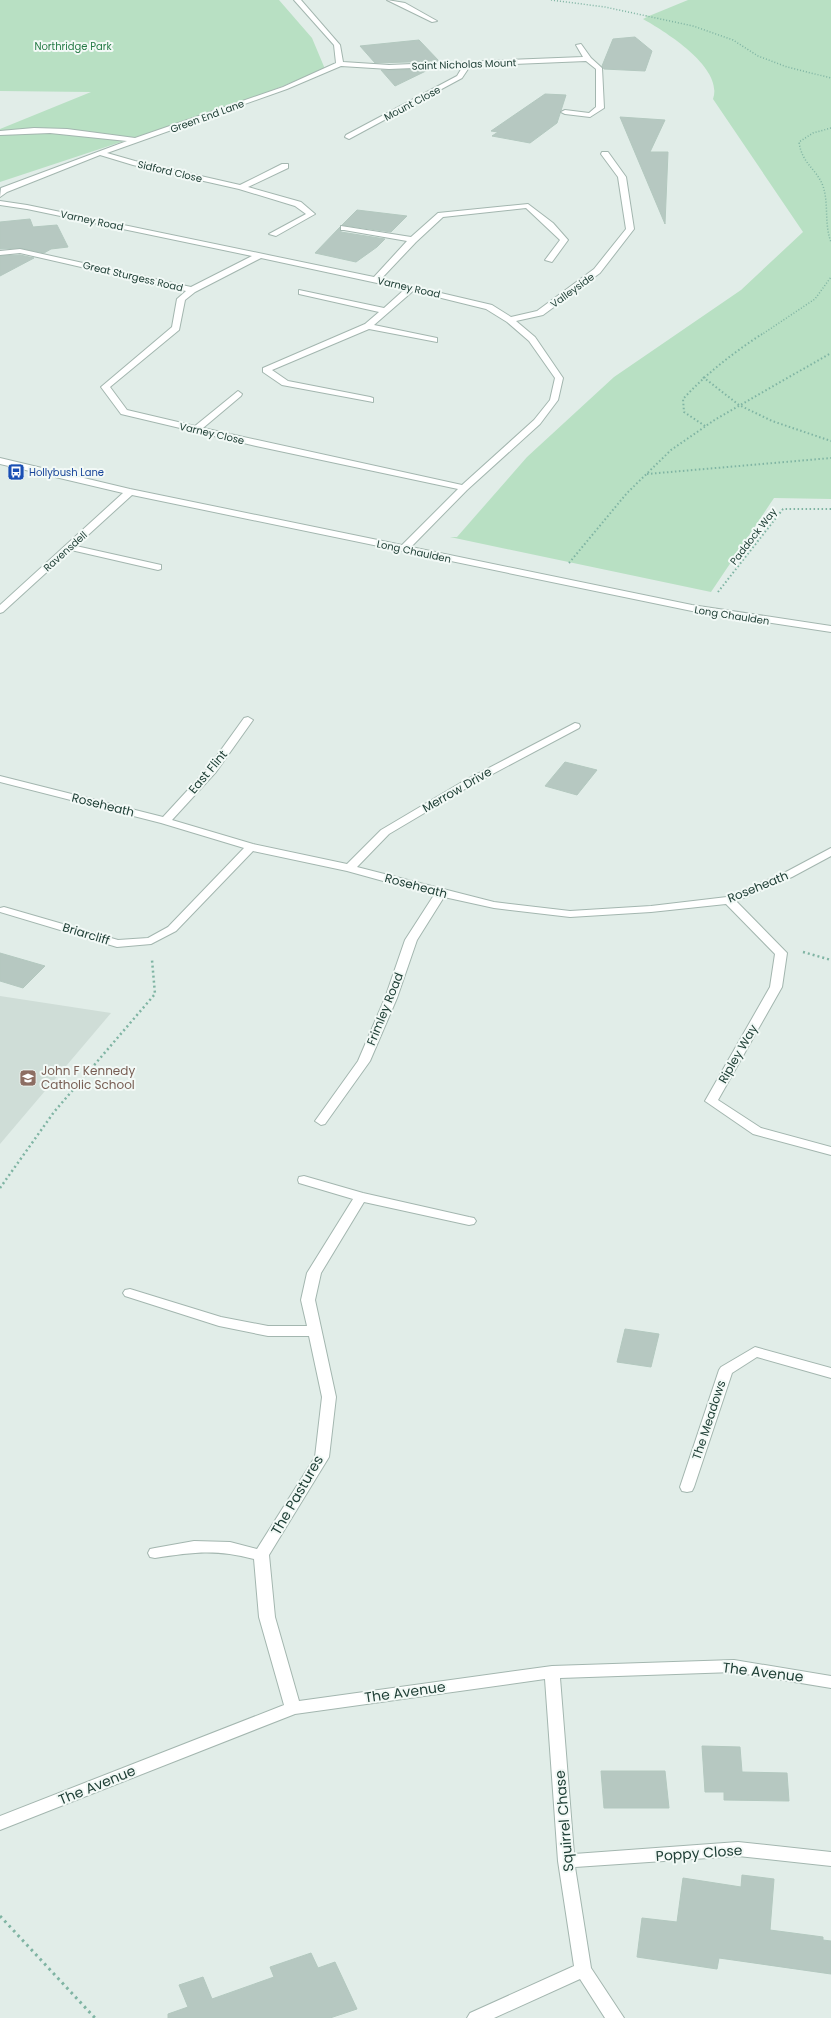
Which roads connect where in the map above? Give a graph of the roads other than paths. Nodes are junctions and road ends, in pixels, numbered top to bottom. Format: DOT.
graph roads {
  1 [pos="297,0"];
  2 [pos="390,0"];
  3 [pos="434,21"];
  4 [pos="579,45"];
  5 [pos="588,59"];
  6 [pos="340,64"];
  7 [pos="468,64"];
  8 [pos="566,112"];
  9 [pos="0,133"];
  10 [pos="349,137"];
  11 [pos="137,141"];
  12 [pos="100,153"];
  13 [pos="605,154"];
  14 [pos="285,166"];
  15 [pos="241,187"];
  16 [pos="0,195"];
  17 [pos="0,203"];
  18 [pos="344,228"];
  19 [pos="273,234"];
  20 [pos="413,240"];
  21 [pos="0,253"];
  22 [pos="259,256"];
  23 [pos="549,260"];
  24 [pos="376,280"];
  25 [pos="412,288"];
  26 [pos="192,290"];
  27 [pos="302,292"];
  28 [pos="386,311"];
  29 [pos="510,320"];
  30 [pos="368,326"];
  31 [pos="434,340"];
  32 [pos="238,394"];
  33 [pos="370,400"];
  34 [pos="197,429"];
  35 [pos="0,461"];
  36 [pos="464,488"];
  37 [pos="130,492"];
  38 [pos="69,547"];
  39 [pos="404,549"];
  40 [pos="158,568"];
  41 [pos="0,610"];
  42 [pos="831,629"];
  43 [pos="248,720"];
  44 [pos="575,726"];
  45 [pos="0,779"];
  46 [pos="165,821"];
  47 [pos="251,847"];
  48 [pos="831,851"];
  49 [pos="349,868"];
  50 [pos="441,893"];
  51 [pos="729,900"];
  52 [pos="4,910"];
  53 [pos="321,1121"];
  54 [pos="831,1151"];
  55 [pos="304,1180"];
  56 [pos="361,1197"];
  57 [pos="469,1221"];
  58 [pos="130,1293"];
  59 [pos="315,1331"];
  60 [pos="831,1373"];
  61 [pos="687,1487"];
  62 [pos="155,1553"];
  63 [pos="261,1555"];
  64 [pos="552,1672"];
  65 [pos="831,1682"];
  66 [pos="293,1708"];
  67 [pos="0,1823"];
  68 [pos="831,1859"];
  69 [pos="566,1862"];
  70 [pos="583,1970"];
  71 [pos="476,2018"];
  72 [pos="615,2018"];
  1 -- 6 [label="street"];
  2 -- 3 [label="street"];
  4 -- 5 [label="street"];
  5 -- 7 [label="street, Saint Nicholas Mount"];
  5 -- 8 [label="street"];
  6 -- 7 [label="street, Saint Nicholas Mount"];
  6 -- 11 [label="street, Green End Lane"];
  7 -- 10 [label="street, Mount Close"];
  9 -- 11 [label="street"];
  11 -- 12 [label="street, Green End Lane"];
  12 -- 15 [label="street, Sidford Close"];
  12 -- 16 [label="street, Green End Lane"];
  13 -- 29 [label="street, Valleyside"];
  14 -- 15 [label="street"];
  15 -- 19 [label="street, Sidford Close"];
  17 -- 22 [label="street, Varney Road"];
  18 -- 20 [label="street"];
  20 -- 23 [label="street"];
  20 -- 24 [label="street"];
  21 -- 26 [label="street, Great Sturgess Road"];
  22 -- 24 [label="street, Varney Road"];
  22 -- 26 [label="street, Great Sturgess Road"];
  24 -- 25 [label="street, Varney Road"];
  25 -- 28 [label="street"];
  25 -- 29 [label="street, Varney Road"];
  26 -- 34 [label="street, Varney Close"];
  27 -- 28 [label="street"];
  28 -- 30 [label="street"];
  29 -- 36 [label="street, Varney Road"];
  30 -- 31 [label="street"];
  30 -- 33 [label="street"];
  32 -- 34 [label="street"];
  34 -- 36 [label="street, Varney Close"];
  35 -- 37 [label="street, Long Chaulden"];
  36 -- 39 [label="street, Varney Road"];
  37 -- 38 [label="street, Ravensdell"];
  37 -- 39 [label="street, Long Chaulden"];
  38 -- 40 [label="street"];
  38 -- 41 [label="street, Ravensdell"];
  39 -- 42 [label="street, Long Chaulden"];
  43 -- 46 [label="street, East Flint"];
  44 -- 49 [label="street, Merrow Drive"];
  45 -- 46 [label="street, Roseheath"];
  46 -- 47 [label="street, Roseheath"];
  47 -- 49 [label="street, Roseheath"];
  47 -- 52 [label="street, Briarcliff"];
  48 -- 51 [label="street, Roseheath"];
  49 -- 50 [label="street, Roseheath"];
  50 -- 51 [label="street, Roseheath"];
  50 -- 53 [label="street, Frimley Road"];
  51 -- 54 [label="street, Ripley Way"];
  55 -- 56 [label="street"];
  56 -- 57 [label="street"];
  56 -- 59 [label="street, The Pastures"];
  58 -- 59 [label="street"];
  59 -- 63 [label="street, The Pastures"];
  60 -- 61 [label="street, The Meadows"];
  62 -- 63 [label="street"];
  63 -- 66 [label="street"];
  64 -- 65 [label="street, The Avenue"];
  64 -- 66 [label="street, The Avenue"];
  64 -- 69 [label="street, Squirrel Chase"];
  66 -- 67 [label="street, The Avenue"];
  68 -- 69 [label="street, Poppy Close"];
  69 -- 70 [label="street, Squirrel Chase"];
  70 -- 71 [label="street"];
  70 -- 72 [label="street, Squirrel Chase"];
}
